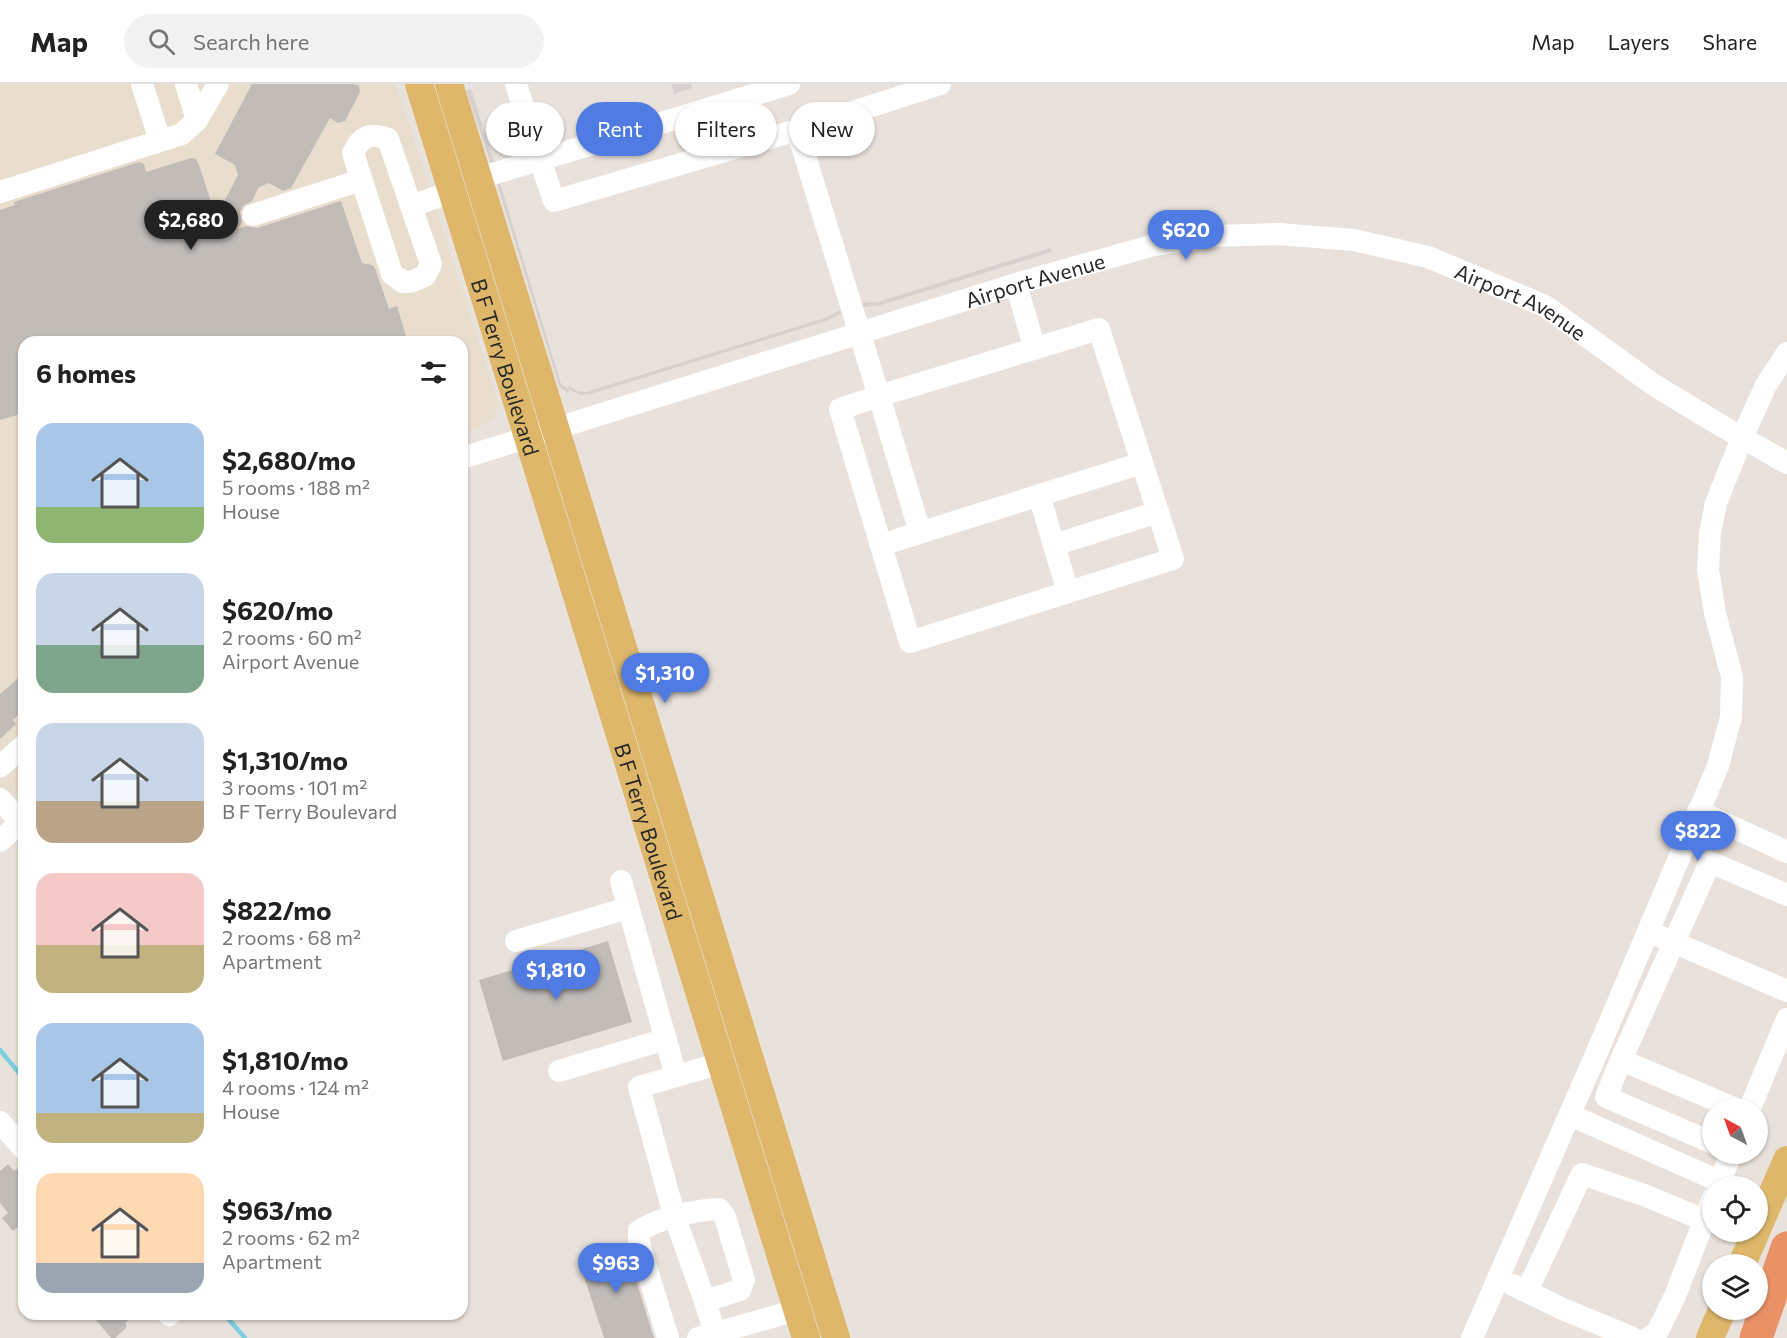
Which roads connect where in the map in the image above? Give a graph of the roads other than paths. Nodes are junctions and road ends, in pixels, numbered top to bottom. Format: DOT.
graph roads {
  1 [pos="142,84"];
  2 [pos="186,84"];
  3 [pos="218,84"];
  4 [pos="419,84"];
  5 [pos="449,84"];
  6 [pos="516,84"];
  7 [pos="789,84"];
  8 [pos="940,84"];
  9 [pos="875,105"];
  10 [pos="197,120"];
  11 [pos="789,132"];
  12 [pos="160,141"];
  13 [pos="805,156"];
  14 [pos="540,160"];
  15 [pos="478,178"];
  16 [pos="361,180"];
  17 [pos="0,192"];
  18 [pos="452,192"];
  19 [pos="411,206"];
  20 [pos="253,215"];
  21 [pos="1016,284"];
  22 [pos="859,333"];
  23 [pos="1035,349"];
  24 [pos="1787,353"];
  25 [pos="879,396"];
  26 [pos="555,428"];
  27 [pos="527,437"];
  28 [pos="1742,438"];
  29 [pos="468,456"];
  30 [pos="1142,463"];
  31 [pos="1787,463"];
  32 [pos="1039,495"];
  33 [pos="1158,512"];
  34 [pos="920,532"];
  35 [pos="881,545"];
  36 [pos="1054,545"];
  37 [pos="1068,592"];
  38 [pos="18,750"];
  39 [pos="0,767"];
  40 [pos="0,798"];
  41 [pos="1698,811"];
  42 [pos="18,817"];
  43 [pos="18,825"];
  44 [pos="0,841"];
  45 [pos="1787,852"];
  46 [pos="621,881"];
  47 [pos="1787,895"];
  48 [pos="628,908"];
  49 [pos="1647,931"];
  50 [pos="516,941"];
  51 [pos="1674,941"];
  52 [pos="1787,991"];
  53 [pos="1787,1019"];
  54 [pos="666,1039"];
  55 [pos="1621,1060"];
  56 [pos="721,1063"];
  57 [pos="559,1071"];
  58 [pos="676,1076"];
  59 [pos="1710,1098"];
  60 [pos="1754,1098"];
  61 [pos="1570,1115"];
  62 [pos="0,1122"];
  63 [pos="1702,1138"];
  64 [pos="18,1142"];
  65 [pos="1787,1160"];
  66 [pos="1549,1162"];
  67 [pos="1582,1174"];
  68 [pos="1702,1179"];
  69 [pos="1768,1197"];
  70 [pos="675,1218"];
  71 [pos="1702,1219"];
  72 [pos="1702,1225"];
  73 [pos="1787,1248"];
  74 [pos="1498,1278"];
  75 [pos="1527,1291"];
  76 [pos="705,1301"];
  77 [pos="797,1310"];
  78 [pos="1718,1320"];
  79 [pos="707,1336"];
  80 [pos="668,1338"];
  81 [pos="806,1338"];
  82 [pos="836,1338"];
  83 [pos="1472,1338"];
  84 [pos="1633,1338"];
  85 [pos="1649,1338"];
  86 [pos="1710,1338"];
  87 [pos="1756,1338"];
  1 -- 12 [label="street"];
  2 -- 10 [label="street"];
  3 -- 10 [label="street"];
  4 -- 18 [label="main road, B F Terry Boulevard"];
  5 -- 15 [label="main road, B F Terry Boulevard"];
  6 -- 14 [label="street"];
  7 -- 14 [label="street"];
  8 -- 9 [label="street"];
  10 -- 12 [label="street"];
  11 -- 14 [label="street"];
  12 -- 17 [label="street"];
  13 -- 22 [label="street"];
  14 -- 15 [label="street"];
  15 -- 26 [label="main road, B F Terry Boulevard"];
  16 -- 19 [label="street"];
  16 -- 19 [label="street"];
  16 -- 20 [label="street"];
  18 -- 19 [label="street"];
  18 -- 27 [label="main road, B F Terry Boulevard"];
  21 -- 22 [label="street, Airport Avenue"];
  21 -- 23 [label="street"];
  21 -- 28 [label="street, Airport Avenue"];
  22 -- 25 [label="street"];
  22 -- 26 [label="street, Airport Avenue"];
  23 -- 25 [label="street"];
  23 -- 30 [label="street"];
  24 -- 28 [label="street"];
  25 -- 34 [label="street"];
  25 -- 35 [label="street"];
  26 -- 27 [label="street, Airport Avenue"];
  26 -- 82 [label="main road, B F Terry Boulevard"];
  27 -- 29 [label="street, Airport Avenue"];
  27 -- 56 [label="main road, B F Terry Boulevard"];
  28 -- 31 [label="street, Airport Avenue"];
  28 -- 41 [label="street"];
  30 -- 32 [label="street"];
  30 -- 33 [label="street"];
  32 -- 34 [label="street"];
  32 -- 36 [label="street"];
  33 -- 36 [label="street"];
  33 -- 37 [label="street"];
  34 -- 35 [label="street"];
  35 -- 37 [label="street"];
  36 -- 37 [label="street"];
  38 -- 39 [label="street"];
  40 -- 42 [label="street"];
  41 -- 45 [label="street"];
  41 -- 49 [label="street"];
  43 -- 44 [label="street"];
  46 -- 48 [label="street"];
  47 -- 51 [label="street"];
  48 -- 50 [label="street"];
  48 -- 54 [label="street"];
  49 -- 51 [label="street"];
  49 -- 61 [label="street"];
  51 -- 52 [label="street"];
  51 -- 55 [label="street"];
  53 -- 60 [label="street"];
  54 -- 57 [label="street"];
  54 -- 58 [label="street"];
  55 -- 59 [label="street"];
  55 -- 63 [label="street"];
  56 -- 58 [label="street"];
  56 -- 77 [label="main road, B F Terry Boulevard"];
  58 -- 70 [label="street"];
  61 -- 66 [label="street"];
  61 -- 68 [label="street"];
  62 -- 64 [label="street"];
  65 -- 69 [label="main road"];
  66 -- 67 [label="street"];
  66 -- 74 [label="street"];
  67 -- 71 [label="street"];
  67 -- 75 [label="street"];
  70 -- 76 [label="street"];
  70 -- 76 [label="street"];
  70 -- 80 [label="street"];
  72 -- 85 [label="street"];
  73 -- 87 [label="highway"];
  74 -- 75 [label="street"];
  74 -- 83 [label="street"];
  75 -- 84 [label="street"];
  76 -- 79 [label="street"];
  77 -- 79 [label="street"];
  77 -- 81 [label="main road, B F Terry Boulevard"];
  78 -- 86 [label="main road"];
}
